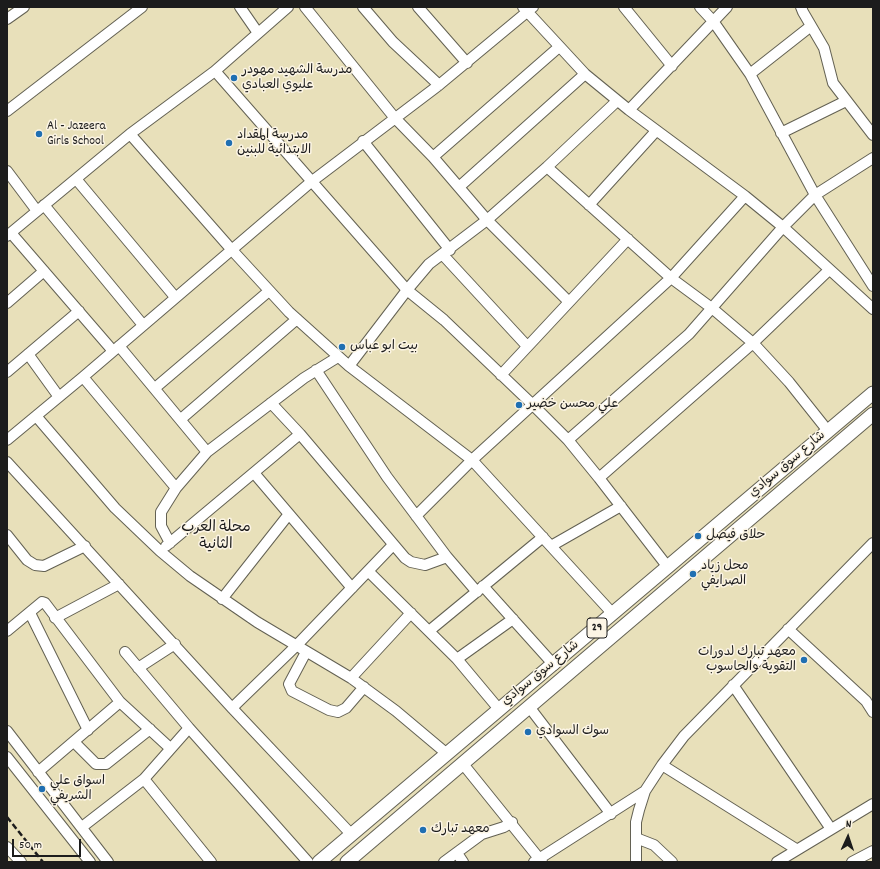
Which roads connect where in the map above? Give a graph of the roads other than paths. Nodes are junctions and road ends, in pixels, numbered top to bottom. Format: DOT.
graph roads {
  1 [pos="24,7"];
  2 [pos="142,7"];
  3 [pos="240,7"];
  4 [pos="288,7"];
  5 [pos="305,7"];
  6 [pos="363,7"];
  7 [pos="418,7"];
  8 [pos="624,7"];
  9 [pos="700,7"];
  10 [pos="726,7"];
  11 [pos="802,7"];
  12 [pos="528,9"];
  13 [pos="7,19"];
  14 [pos="713,21"];
  15 [pos="811,26"];
  16 [pos="258,33"];
  17 [pos="559,47"];
  18 [pos="467,63"];
  19 [pos="672,66"];
  20 [pos="215,71"];
  21 [pos="585,74"];
  22 [pos="750,74"];
  23 [pos="439,85"];
  24 [pos="617,101"];
  25 [pos="846,101"];
  26 [pos="628,110"];
  27 [pos="7,111"];
  28 [pos="394,118"];
  29 [pos="656,131"];
  30 [pos="781,133"];
  31 [pos="130,134"];
  32 [pos="873,135"];
  33 [pos="363,141"];
  34 [pos="433,157"];
  35 [pos="873,158"];
  36 [pos="547,167"];
  37 [pos="7,171"];
  38 [pos="76,179"];
  39 [pos="310,182"];
  40 [pos="459,187"];
  41 [pos="816,195"];
  42 [pos="745,196"];
  43 [pos="589,205"];
  44 [pos="41,208"];
  45 [pos="487,220"];
  46 [pos="783,228"];
  47 [pos="9,235"];
  48 [pos="628,239"];
  49 [pos="231,249"];
  50 [pos="446,252"];
  51 [pos="829,270"];
  52 [pos="44,271"];
  53 [pos="671,278"];
  54 [pos="873,286"];
  55 [pos="407,290"];
  56 [pos="269,291"];
  57 [pos="175,297"];
  58 [pos="569,302"];
  59 [pos="7,303"];
  60 [pos="713,309"];
  61 [pos="873,309"];
  62 [pos="78,311"];
  63 [pos="296,318"];
  64 [pos="143,325"];
  65 [pos="753,344"];
  66 [pos="527,346"];
  67 [pos="116,348"];
  68 [pos="28,354"];
  69 [pos="338,357"];
  70 [pos="349,366"];
  71 [pos="316,370"];
  72 [pos="7,372"];
  73 [pos="501,375"];
  74 [pos="83,377"];
  75 [pos="155,388"];
  76 [pos="873,393"];
  77 [pos="59,397"];
  78 [pos="271,403"];
  79 [pos="533,404"];
  80 [pos="873,414"];
  81 [pos="36,416"];
  82 [pos="181,419"];
  83 [pos="828,431"];
  84 [pos="300,434"];
  85 [pos="7,440"];
  86 [pos="568,440"];
  87 [pos="207,452"];
  88 [pos="472,460"];
  89 [pos="7,462"];
  90 [pos="254,472"];
  91 [pos="599,478"];
  92 [pos="176,488"];
  93 [pos="621,506"];
  94 [pos="289,514"];
  95 [pos="416,516"];
  96 [pos="7,535"];
  97 [pos="543,537"];
  98 [pos="170,543"];
  99 [pos="873,543"];
  100 [pos="393,545"];
  101 [pos="85,546"];
  102 [pos="551,546"];
  103 [pos="160,551"];
  104 [pos="447,557"];
  105 [pos="667,566"];
  106 [pos="368,571"];
  107 [pos="119,584"];
  108 [pos="352,588"];
  109 [pos="480,589"];
  110 [pos="222,599"];
  111 [pos="30,613"];
  112 [pos="411,613"];
  113 [pos="614,614"];
  114 [pos="55,618"];
  115 [pos="513,619"];
  116 [pos="788,629"];
  117 [pos="7,631"];
  118 [pos="428,631"];
  119 [pos="175,644"];
  120 [pos="296,646"];
  121 [pos="125,652"];
  122 [pos="306,652"];
  123 [pos="457,660"];
  124 [pos="554,665"];
  125 [pos="138,668"];
  126 [pos="351,678"];
  127 [pos="732,685"];
  128 [pos="364,687"];
  129 [pos="517,693"];
  130 [pos="870,699"];
  131 [pos="120,702"];
  132 [pos="232,708"];
  133 [pos="498,708"];
  134 [pos="530,708"];
  135 [pos="873,712"];
  136 [pos="189,728"];
  137 [pos="150,729"];
  138 [pos="88,730"];
  139 [pos="7,731"];
  140 [pos="74,742"];
  141 [pos="170,748"];
  142 [pos="446,753"];
  143 [pos="7,757"];
  144 [pos="463,764"];
  145 [pos="662,764"];
  146 [pos="38,772"];
  147 [pos="144,779"];
  148 [pos="645,791"];
  149 [pos="873,804"];
  150 [pos="612,814"];
  151 [pos="512,822"];
  152 [pos="82,827"];
  153 [pos="831,829"];
  154 [pos="351,834"];
  155 [pos="636,838"];
  156 [pos="7,847"];
  157 [pos="796,849"];
  158 [pos="873,851"];
  159 [pos="457,853"];
  160 [pos="352,860"];
  161 [pos="539,861"];
  162 [pos="21,862"];
  163 [pos="90,862"];
  164 [pos="108,862"];
  165 [pos="211,862"];
  166 [pos="308,862"];
  167 [pos="319,862"];
  168 [pos="444,862"];
  169 [pos="463,862"];
  170 [pos="636,862"];
  171 [pos="672,862"];
  172 [pos="778,862"];
  173 [pos="852,862"];
  1 -- 13 [label="street"];
  2 -- 27 [label="street"];
  3 -- 16 [label="street"];
  4 -- 16 [label="street"];
  5 -- 28 [label="street"];
  6 -- 23 [label="street"];
  7 -- 18 [label="street"];
  8 -- 19 [label="street"];
  9 -- 14 [label="street"];
  10 -- 14 [label="street"];
  11 -- 15 [label="street"];
  12 -- 17 [label="street"];
  12 -- 18 [label="street"];
  14 -- 19 [label="street"];
  14 -- 22 [label="street"];
  15 -- 22 [label="street"];
  15 -- 25 [label="street"];
  16 -- 20 [label="street"];
  17 -- 21 [label="street"];
  17 -- 34 [label="street"];
  18 -- 23 [label="street"];
  19 -- 26 [label="street"];
  20 -- 31 [label="street"];
  20 -- 39 [label="street"];
  21 -- 24 [label="street"];
  21 -- 40 [label="street"];
  22 -- 30 [label="street"];
  23 -- 28 [label="street"];
  24 -- 26 [label="street"];
  24 -- 36 [label="street"];
  25 -- 30 [label="street"];
  25 -- 32 [label="street"];
  26 -- 29 [label="street"];
  28 -- 33 [label="street"];
  28 -- 34 [label="street"];
  29 -- 42 [label="street"];
  29 -- 43 [label="street"];
  30 -- 41 [label="street"];
  31 -- 38 [label="street"];
  31 -- 49 [label="street"];
  33 -- 39 [label="street"];
  33 -- 50 [label="street"];
  34 -- 40 [label="street"];
  35 -- 41 [label="street"];
  36 -- 43 [label="street"];
  36 -- 45 [label="street"];
  37 -- 44 [label="street"];
  38 -- 44 [label="street"];
  38 -- 57 [label="street"];
  39 -- 49 [label="street"];
  39 -- 55 [label="street"];
  40 -- 45 [label="street"];
  41 -- 46 [label="street"];
  41 -- 54 [label="street"];
  42 -- 46 [label="street"];
  42 -- 53 [label="street"];
  43 -- 48 [label="street"];
  44 -- 47 [label="street"];
  44 -- 64 [label="street"];
  45 -- 50 [label="street"];
  45 -- 58 [label="street"];
  46 -- 51 [label="street"];
  46 -- 60 [label="street"];
  47 -- 52 [label="street"];
  48 -- 53 [label="street"];
  48 -- 58 [label="street"];
  49 -- 56 [label="street"];
  49 -- 57 [label="street"];
  50 -- 55 [label="street"];
  50 -- 66 [label="street"];
  51 -- 61 [label="street"];
  51 -- 65 [label="street"];
  52 -- 59 [label="street"];
  52 -- 62 [label="street"];
  53 -- 60 [label="street"];
  53 -- 79 [label="street"];
  55 -- 70 [label="street"];
  55 -- 73 [label="street"];
  56 -- 63 [label="street"];
  56 -- 75 [label="street"];
  57 -- 64 [label="street"];
  58 -- 66 [label="street"];
  60 -- 65 [label="street"];
  60 -- 86 [label="street"];
  62 -- 67 [label="street"];
  62 -- 68 [label="street"];
  63 -- 69 [label="street"];
  63 -- 82 [label="street"];
  64 -- 67 [label="street"];
  65 -- 83 [label="street"];
  65 -- 91 [label="street"];
  66 -- 73 [label="street"];
  67 -- 74 [label="street"];
  67 -- 75 [label="street"];
  68 -- 72 [label="street"];
  68 -- 77 [label="street"];
  69 -- 70 [label="street"];
  69 -- 71 [label="street"];
  70 -- 88 [label="street"];
  71 -- 78 [label="street"];
  71 -- 95 [label="street"];
  73 -- 79 [label="street"];
  74 -- 77 [label="street"];
  74 -- 92 [label="street"];
  75 -- 82 [label="street"];
  76 -- 83 [label="main road, شارع سوق سوادي / 29"];
  77 -- 81 [label="street"];
  78 -- 84 [label="street"];
  78 -- 87 [label="street"];
  79 -- 86 [label="street"];
  79 -- 88 [label="street"];
  80 -- 134 [label="main road, شارع سوق سوادي / 29"];
  81 -- 85 [label="street"];
  81 -- 103 [label="street"];
  82 -- 87 [label="street"];
  83 -- 105 [label="main road, شارع سوق سوادي / 29"];
  84 -- 90 [label="street"];
  84 -- 100 [label="street"];
  86 -- 91 [label="street"];
  87 -- 92 [label="street"];
  88 -- 95 [label="street"];
  88 -- 97 [label="street"];
  89 -- 101 [label="street"];
  90 -- 94 [label="street"];
  90 -- 98 [label="street"];
  91 -- 93 [label="street"];
  92 -- 98 [label="street"];
  93 -- 102 [label="street"];
  93 -- 105 [label="street"];
  94 -- 108 [label="street"];
  94 -- 110 [label="street"];
  95 -- 104 [label="street"];
  96 -- 101 [label="street"];
  97 -- 102 [label="street"];
  97 -- 109 [label="street"];
  98 -- 103 [label="street"];
  99 -- 116 [label="street"];
  100 -- 104 [label="street"];
  100 -- 106 [label="street"];
  101 -- 107 [label="street"];
  102 -- 113 [label="street"];
  103 -- 110 [label="street"];
  104 -- 109 [label="street"];
  105 -- 113 [label="main road, شارع سوق سوادي / 29"];
  106 -- 108 [label="street"];
  106 -- 112 [label="street"];
  107 -- 114 [label="street"];
  107 -- 119 [label="street"];
  108 -- 120 [label="street"];
  109 -- 115 [label="street"];
  109 -- 118 [label="street"];
  110 -- 120 [label="street"];
  111 -- 114 [label="street"];
  111 -- 117 [label="street"];
  111 -- 138 [label="street"];
  112 -- 118 [label="street"];
  112 -- 126 [label="street"];
  113 -- 124 [label="main road, شارع سوق سوادي / 29"];
  114 -- 131 [label="street"];
  115 -- 123 [label="street"];
  115 -- 124 [label="street"];
  116 -- 127 [label="street"];
  116 -- 130 [label="street"];
  118 -- 123 [label="street"];
  119 -- 125 [label="street"];
  119 -- 132 [label="street"];
  120 -- 122 [label="street"];
  120 -- 132 [label="street"];
  121 -- 125 [label="street"];
  122 -- 126 [label="street"];
  122 -- 128 [label="street"];
  123 -- 133 [label="street"];
  124 -- 129 [label="main road, شارع سوق سوادي / 29"];
  125 -- 136 [label="street"];
  126 -- 128 [label="street"];
  127 -- 145 [label="street"];
  127 -- 153 [label="street"];
  128 -- 142 [label="street"];
  129 -- 133 [label="main road, شارع سوق سوادي / 29"];
  129 -- 134 [label="main road"];
  130 -- 135 [label="street"];
  131 -- 137 [label="street"];
  131 -- 138 [label="street"];
  132 -- 154 [label="street"];
  133 -- 142 [label="main road, شارع سوق سوادي / 29"];
  134 -- 144 [label="main road, شارع سوق سوادي / 29"];
  134 -- 150 [label="street"];
  136 -- 141 [label="street"];
  136 -- 166 [label="street"];
  137 -- 140 [label="street"];
  137 -- 141 [label="street"];
  138 -- 140 [label="street"];
  139 -- 146 [label="street"];
  140 -- 146 [label="street"];
  141 -- 147 [label="street"];
  142 -- 154 [label="main road, شارع سوق سوادي / 29"];
  143 -- 163 [label="street"];
  144 -- 151 [label="street"];
  144 -- 160 [label="main road, شارع سوق سوادي / 29"];
  145 -- 148 [label="street"];
  145 -- 157 [label="street"];
  146 -- 152 [label="street"];
  147 -- 152 [label="street"];
  147 -- 165 [label="street"];
  148 -- 150 [label="street"];
  148 -- 155 [label="street"];
  149 -- 153 [label="street"];
  150 -- 161 [label="street"];
  151 -- 159 [label="street"];
  151 -- 161 [label="street"];
  152 -- 164 [label="street"];
  153 -- 157 [label="street"];
  154 -- 167 [label="main road, شارع سوق سوادي / 29"];
  155 -- 170 [label="street"];
  155 -- 171 [label="street"];
  156 -- 162 [label="street"];
  157 -- 172 [label="street"];
  158 -- 173 [label="street"];
  159 -- 168 [label="street"];
  159 -- 169 [label="street"];
}
